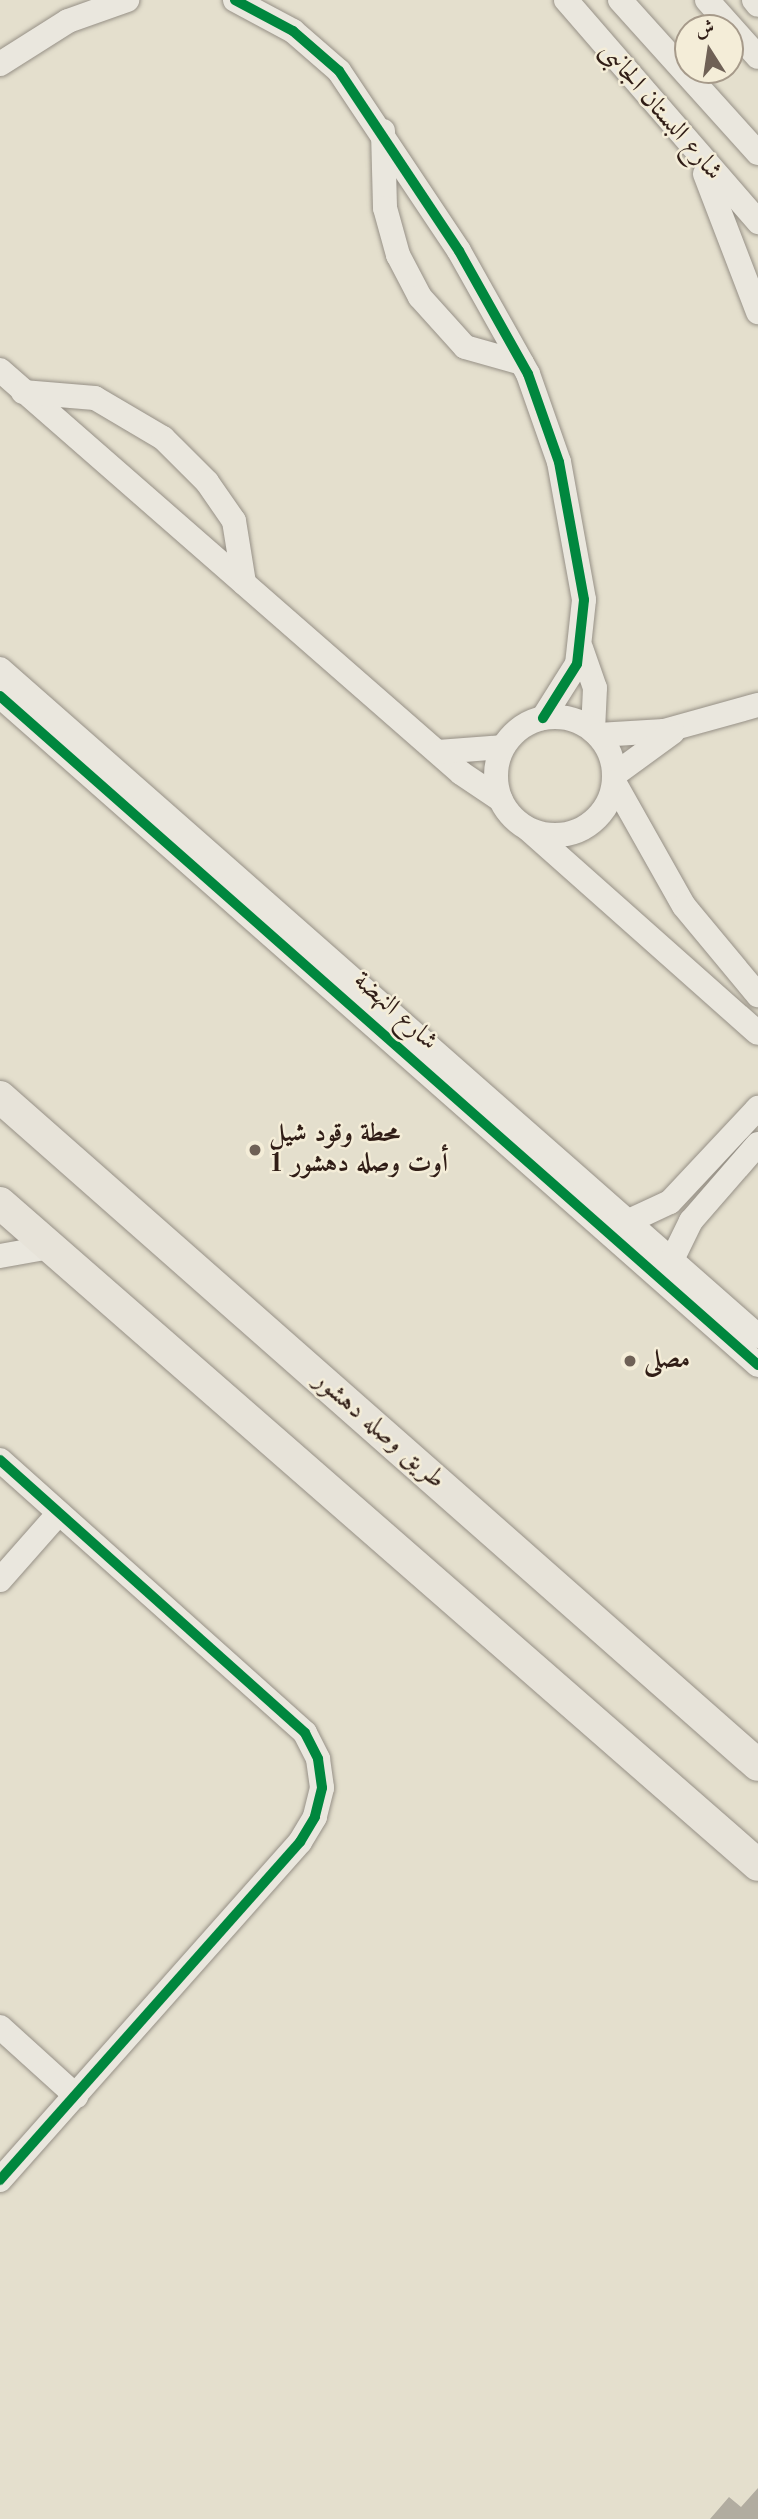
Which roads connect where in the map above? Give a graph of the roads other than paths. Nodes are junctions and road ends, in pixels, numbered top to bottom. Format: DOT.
graph roads {
  1 [pos="127,0"];
  2 [pos="235,0"];
  3 [pos="566,0"];
  4 [pos="620,0"];
  5 [pos="706,0"];
  6 [pos="754,0"];
  7 [pos="758,5"];
  8 [pos="758,57"];
  9 [pos="0,64"];
  10 [pos="383,131"];
  11 [pos="694,151"];
  12 [pos="758,153"];
  13 [pos="758,222"];
  14 [pos="758,312"];
  15 [pos="522,363"];
  16 [pos="0,370"];
  17 [pos="23,392"];
  18 [pos="244,583"];
  19 [pos="581,648"];
  20 [pos="0,669"];
  21 [pos="0,696"];
  22 [pos="758,705"];
  23 [pos="543,718"];
  24 [pos="680,728"];
  25 [pos="596,733"];
  26 [pos="503,747"];
  27 [pos="438,752"];
  28 [pos="614,778"];
  29 [pos="501,800"];
  30 [pos="528,828"];
  31 [pos="758,995"];
  32 [pos="758,1033"];
  33 [pos="0,1097"];
  34 [pos="758,1108"];
  35 [pos="758,1144"];
  36 [pos="0,1203"];
  37 [pos="627,1222"];
  38 [pos="50,1247"];
  39 [pos="0,1256"];
  40 [pos="667,1270"];
  41 [pos="758,1336"];
  42 [pos="758,1365"];
  43 [pos="0,1460"];
  44 [pos="59,1513"];
  45 [pos="0,1580"];
  46 [pos="758,1765"];
  47 [pos="758,1865"];
  48 [pos="0,2027"];
  49 [pos="76,2096"];
  50 [pos="0,2180"];
  1 -- 9 [label="street"];
  2 -- 10 [label="street"];
  3 -- 11 [label="street, شارع البستان الجانبى"];
  4 -- 12 [label="street"];
  5 -- 8 [label="street"];
  6 -- 7 [label="street"];
  10 -- 15 [label="street"];
  10 -- 15 [label="street"];
  11 -- 13 [label="street, شارع البستان الجانبى"];
  11 -- 14 [label="street"];
  15 -- 19 [label="street"];
  16 -- 17 [label="street"];
  17 -- 18 [label="street"];
  17 -- 18 [label="street"];
  18 -- 27 [label="street"];
  19 -- 23 [label="street"];
  19 -- 25 [label="street"];
  20 -- 37 [label="street, شارع النهضة"];
  21 -- 40 [label="street, شارع النهضة"];
  22 -- 24 [label="street"];
  23 -- 25 [label="street"];
  23 -- 26 [label="street"];
  24 -- 25 [label="street"];
  24 -- 28 [label="street"];
  25 -- 28 [label="street"];
  26 -- 27 [label="street"];
  26 -- 29 [label="street"];
  27 -- 29 [label="street"];
  28 -- 30 [label="street"];
  28 -- 31 [label="street"];
  29 -- 30 [label="street"];
  30 -- 32 [label="street"];
  33 -- 46 [label="main road, طريق وصله دهشور"];
  34 -- 37 [label="street"];
  35 -- 40 [label="street"];
  36 -- 38 [label="main road"];
  37 -- 40 [label="street, شارع النهضة"];
  38 -- 39 [label="street"];
  38 -- 47 [label="main road"];
  40 -- 41 [label="street, شارع النهضة"];
  40 -- 42 [label="street, شارع النهضة"];
  43 -- 44 [label="street"];
  44 -- 45 [label="street"];
  44 -- 49 [label="street"];
  48 -- 49 [label="street"];
  49 -- 50 [label="street"];
}
